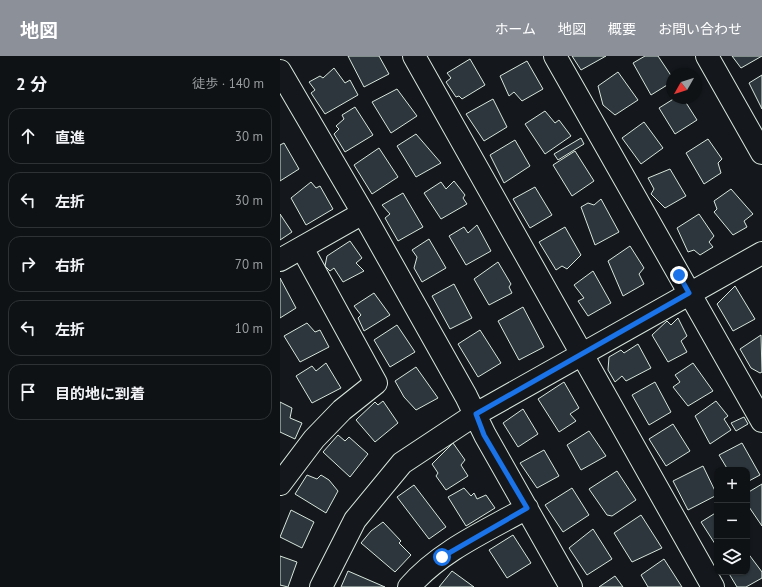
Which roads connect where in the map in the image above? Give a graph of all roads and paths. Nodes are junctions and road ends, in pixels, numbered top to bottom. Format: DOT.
graph roads {
  1 [pos="414,56"];
  2 [pos="555,56"];
  3 [pos="707,56"];
  4 [pos="280,71"];
  5 [pos="762,153"];
  6 [pos="363,213"];
  7 [pos="302,248"];
  8 [pos="762,253"];
  9 [pos="280,260"];
  10 [pos="689,293"];
  11 [pos="582,354"];
  12 [pos="476,414"];
  13 [pos="762,421"];
  14 [pos="280,484"];
  15 [pos="527,508"];
  16 [pos="321,587"];
  17 [pos="409,587"];
  18 [pos="571,587"];
  19 [pos="713,587"];
  1 -- 11 [label="street"];
  2 -- 10 [label="street"];
  3 -- 5 [label="street"];
  4 -- 6 [label="street"];
  6 -- 7 [label="street"];
  6 -- 12 [label="street"];
  7 -- 9 [label="street"];
  7 -- 14 [label="street"];
  8 -- 10 [label="street"];
  10 -- 11 [label="street"];
  10 -- 13 [label="street"];
  11 -- 12 [label="street"];
  11 -- 19 [label="street"];
  12 -- 15 [label="street"];
  12 -- 16 [label="street"];
  15 -- 17 [label="street"];
  15 -- 18 [label="street"];
}
